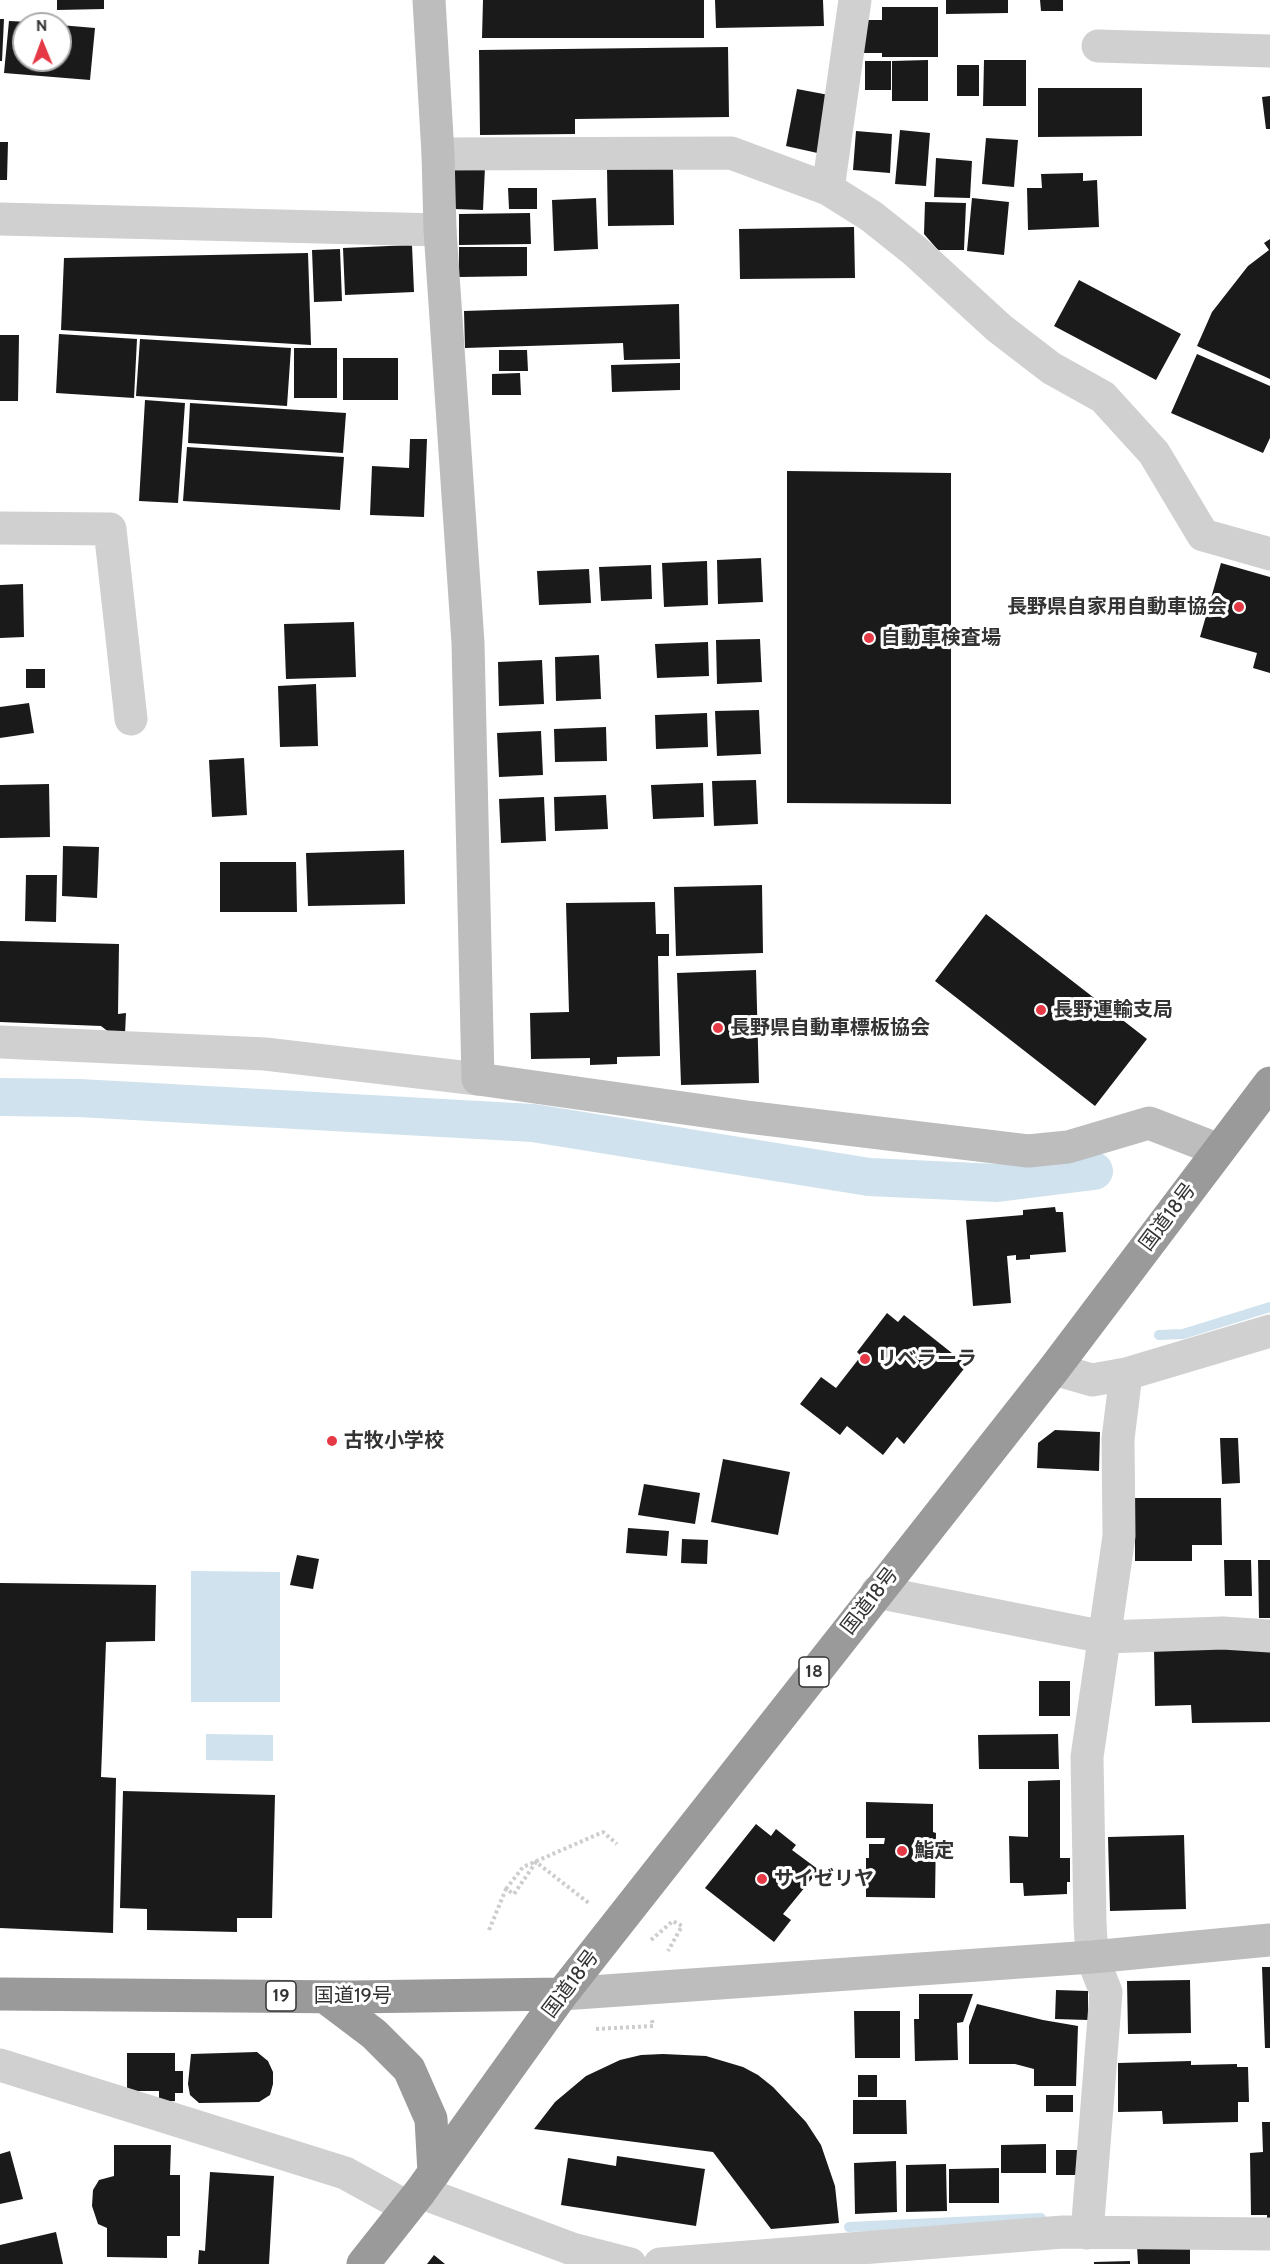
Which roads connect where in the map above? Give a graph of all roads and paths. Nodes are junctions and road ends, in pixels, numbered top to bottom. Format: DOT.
graph roads {
  1 [pos="429,0"];
  2 [pos="855,0"];
  3 [pos="1098,46"];
  4 [pos="1270,51"];
  5 [pos="438,154"];
  6 [pos="828,189"];
  7 [pos="0,219"];
  8 [pos="440,230"];
  9 [pos="0,528"];
  10 [pos="1270,554"];
  11 [pos="131,719"];
  12 [pos="0,1042"];
  13 [pos="478,1079"];
  14 [pos="1270,1083"];
  15 [pos="1219,1150"];
  16 [pos="1270,1331"];
  17 [pos="1054,1369"];
  18 [pos="1126,1374"];
  19 [pos="877,1592"];
  20 [pos="1270,1636"];
  21 [pos="1104,1637"];
  22 [pos="617,1844"];
  23 [pos="537,1862"];
  24 [pos="506,1889"];
  25 [pos="489,1930"];
  26 [pos="1270,1941"];
  27 [pos="644,1947"];
  28 [pos="666,1955"];
  29 [pos="1092,1957"];
  30 [pos="0,1994"];
  31 [pos="562,1994"];
  32 [pos="325,1996"];
  33 [pos="653,2026"];
  34 [pos="596,2030"];
  35 [pos="0,2065"];
  36 [pos="420,2191"];
  37 [pos="1087,2233"];
  38 [pos="1270,2234"];
  39 [pos="702,2263"];
  40 [pos="363,2264"];
  41 [pos="630,2264"];
  42 [pos="660,2264"];
  1 -- 5 [label="street"];
  2 -- 6 [label="street"];
  3 -- 4 [label="street"];
  5 -- 6 [label="street"];
  5 -- 8 [label="street"];
  6 -- 10 [label="street"];
  7 -- 8 [label="street"];
  8 -- 13 [label="street"];
  9 -- 11 [label="street"];
  12 -- 13 [label="street"];
  13 -- 15 [label="street"];
  14 -- 15 [label="highway, 国道18号 / 18"];
  15 -- 17 [label="highway, 国道18号 / 18"];
  16 -- 18 [label="street"];
  17 -- 18 [label="street"];
  17 -- 19 [label="highway, 国道18号 / 18"];
  18 -- 21 [label="street"];
  19 -- 21 [label="street"];
  19 -- 31 [label="highway, 国道18号 / 18"];
  20 -- 21 [label="street"];
  21 -- 29 [label="street"];
  22 -- 24 [label="path"];
  23 -- 24 [label="path"];
  24 -- 25 [label="path"];
  26 -- 29 [label="street"];
  27 -- 28 [label="path"];
  29 -- 31 [label="street"];
  29 -- 37 [label="street"];
  30 -- 32 [label="highway, 国道19号 / 19"];
  31 -- 32 [label="highway, 国道19号 / 19"];
  31 -- 36 [label="highway, 国道18号 / 18"];
  32 -- 36 [label="highway"];
  33 -- 34 [label="path"];
  35 -- 36 [label="street"];
  36 -- 40 [label="highway, 国道18号 / 18"];
  36 -- 41 [label="street"];
  37 -- 38 [label="street"];
  37 -- 39 [label="street"];
  39 -- 42 [label="street"];
}
